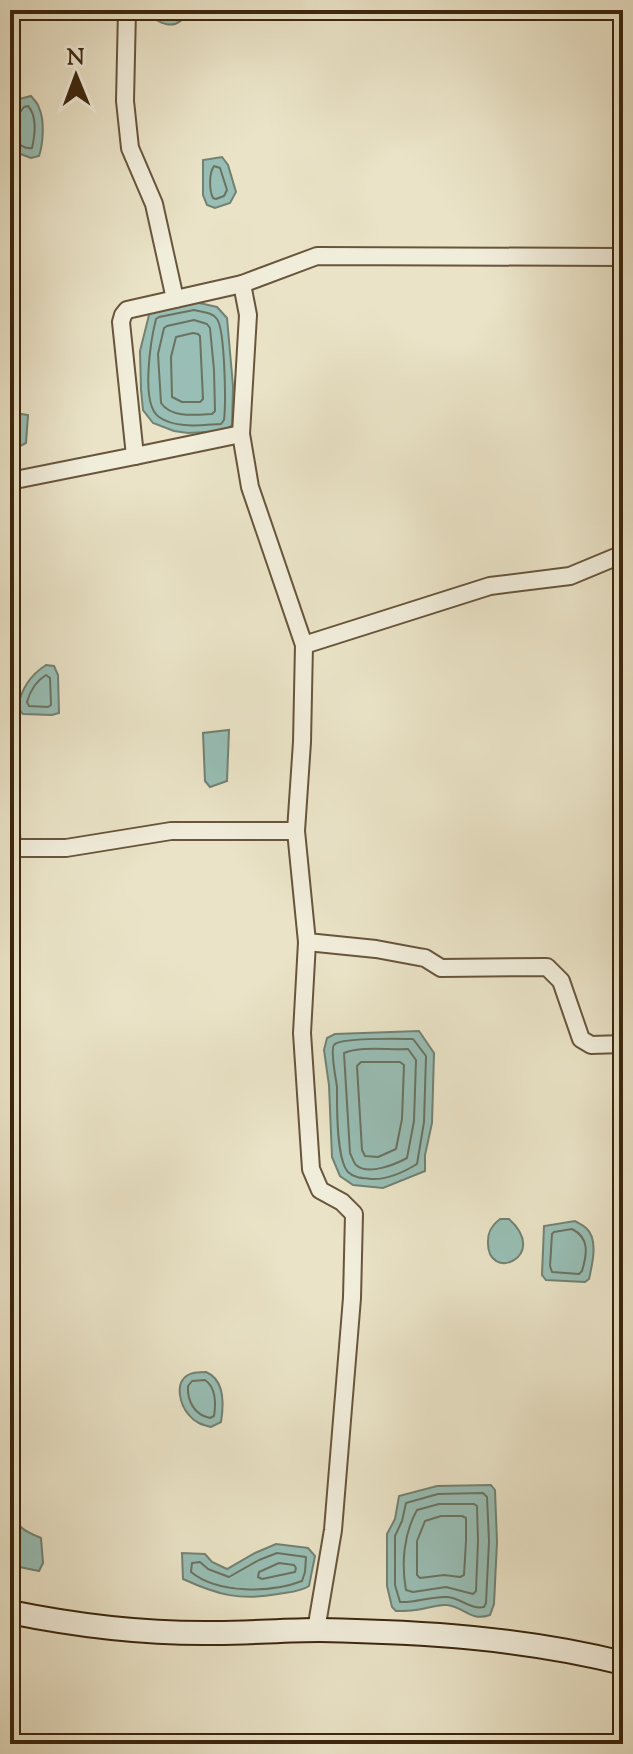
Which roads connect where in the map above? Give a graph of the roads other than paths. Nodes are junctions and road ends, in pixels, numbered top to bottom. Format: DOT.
graph roads {
  1 [pos="127,10"];
  2 [pos="623,257"];
  3 [pos="242,284"];
  4 [pos="175,299"];
  5 [pos="241,434"];
  6 [pos="135,456"];
  7 [pos="10,481"];
  8 [pos="623,554"];
  9 [pos="304,645"];
  10 [pos="10,820"];
  11 [pos="296,831"];
  12 [pos="11,848"];
  13 [pos="307,942"];
  14 [pos="623,1044"];
  15 [pos="10,1612"];
  16 [pos="316,1630"];
  17 [pos="623,1663"];
  1 -- 4 [label="street"];
  2 -- 3 [label="street"];
  3 -- 4 [label="street"];
  3 -- 5 [label="street"];
  4 -- 6 [label="street"];
  5 -- 6 [label="street"];
  5 -- 9 [label="street"];
  6 -- 7 [label="street"];
  8 -- 9 [label="street"];
  9 -- 11 [label="street"];
  10 -- 12 [label="street"];
  11 -- 12 [label="street"];
  11 -- 13 [label="street"];
  13 -- 14 [label="street"];
  13 -- 16 [label="street"];
  15 -- 16 [label="main road"];
  16 -- 17 [label="main road"];
}
